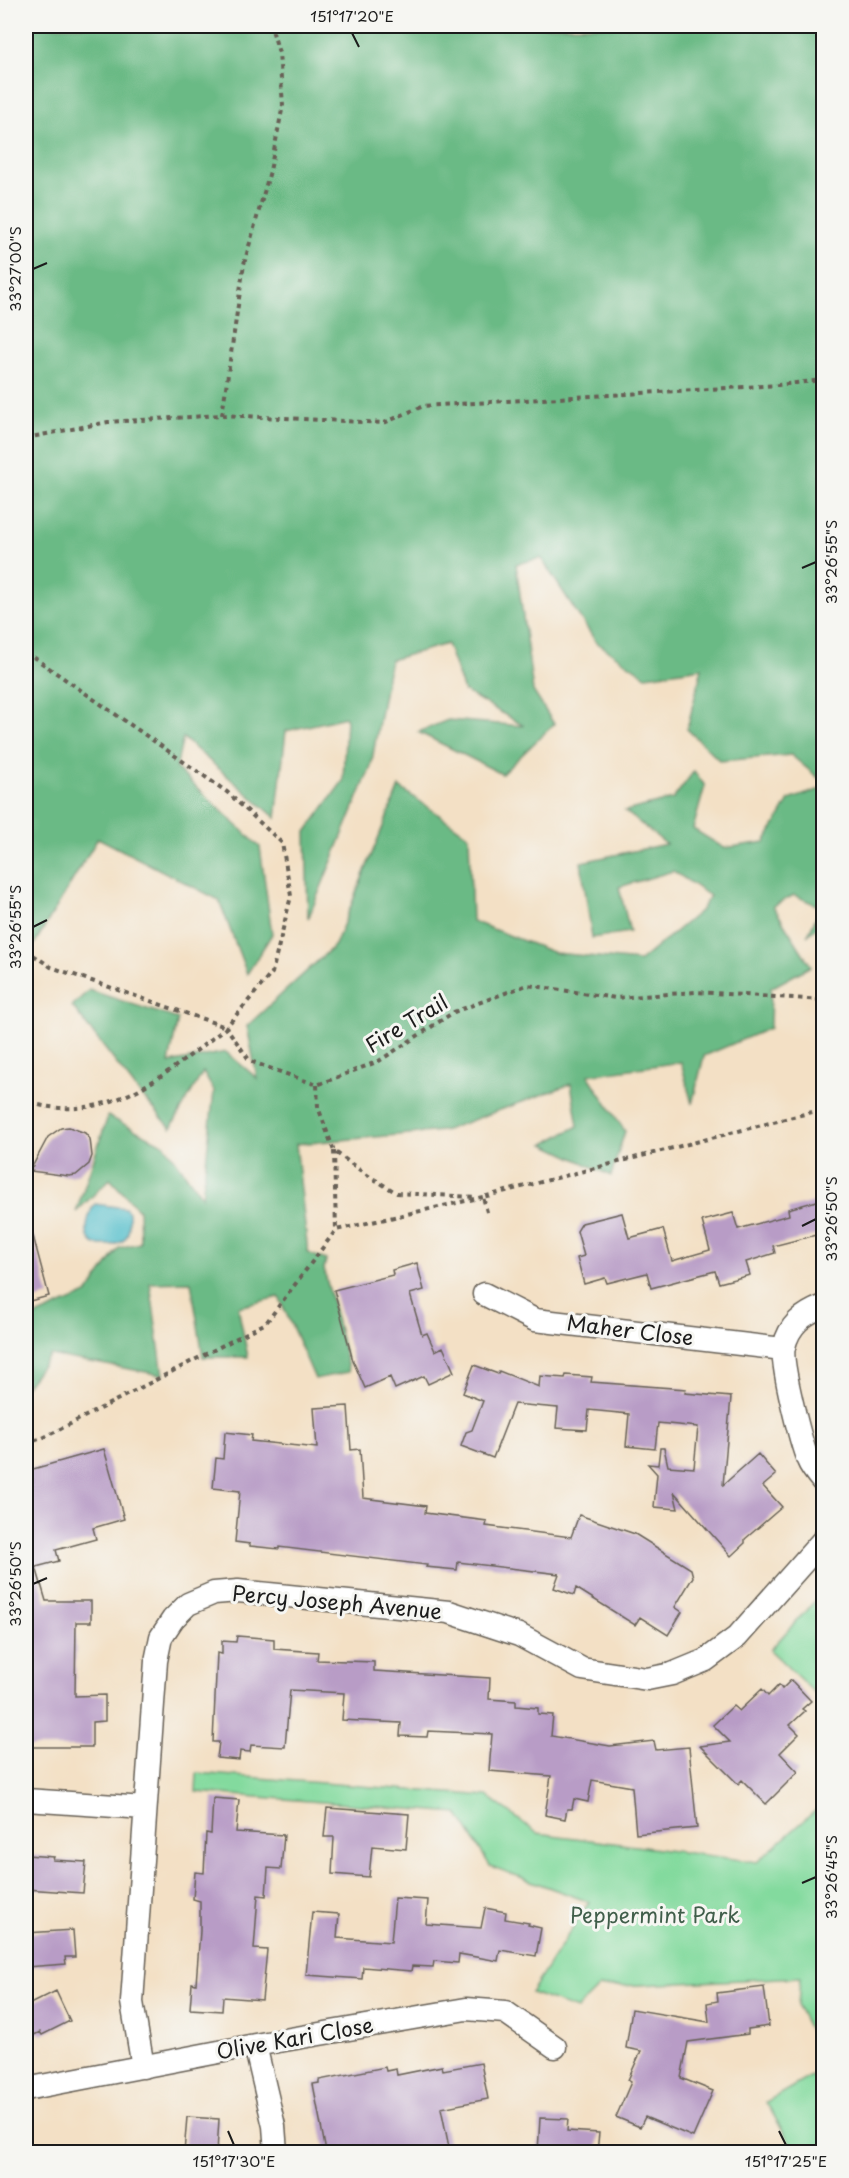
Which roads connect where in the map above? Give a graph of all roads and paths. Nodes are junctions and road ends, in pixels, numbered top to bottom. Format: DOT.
graph roads {
  1 [pos="271,26"];
  2 [pos="824,380"];
  3 [pos="222,415"];
  4 [pos="26,438"];
  5 [pos="26,652"];
  6 [pos="26,950"];
  7 [pos="824,1000"];
  8 [pos="226,1027"];
  9 [pos="317,1085"];
  10 [pos="39,1105"];
  11 [pos="824,1108"];
  12 [pos="334,1151"];
  13 [pos="483,1197"];
  14 [pos="487,1212"];
  15 [pos="336,1230"];
  16 [pos="484,1294"];
  17 [pos="824,1306"];
  18 [pos="783,1349"];
  19 [pos="26,1443"];
  20 [pos="824,1483"];
  21 [pos="824,1539"];
  22 [pos="26,1800"];
  23 [pos="145,1808"];
  24 [pos="255,2045"];
  25 [pos="555,2047"];
  26 [pos="143,2067"];
  27 [pos="26,2089"];
  28 [pos="276,2152"];
  1 -- 3 [label="path"];
  2 -- 3 [label="path"];
  3 -- 4 [label="path"];
  5 -- 8 [label="path"];
  6 -- 8 [label="path"];
  7 -- 9 [label="path, Fire Trail"];
  8 -- 9 [label="path"];
  8 -- 10 [label="path"];
  9 -- 12 [label="path"];
  11 -- 13 [label="path"];
  12 -- 13 [label="path"];
  12 -- 15 [label="path"];
  13 -- 14 [label="path"];
  13 -- 15 [label="path"];
  15 -- 19 [label="path"];
  16 -- 18 [label="street, Maher Close"];
  17 -- 18 [label="street"];
  18 -- 20 [label="street"];
  21 -- 23 [label="street, Percy Joseph Avenue"];
  22 -- 23 [label="street"];
  23 -- 26 [label="street, Percy Joseph Avenue"];
  24 -- 25 [label="street, Olive Kari Close"];
  24 -- 26 [label="street, Olive Kari Close"];
  24 -- 28 [label="street"];
  26 -- 27 [label="street, Olive Kari Close"];
}
